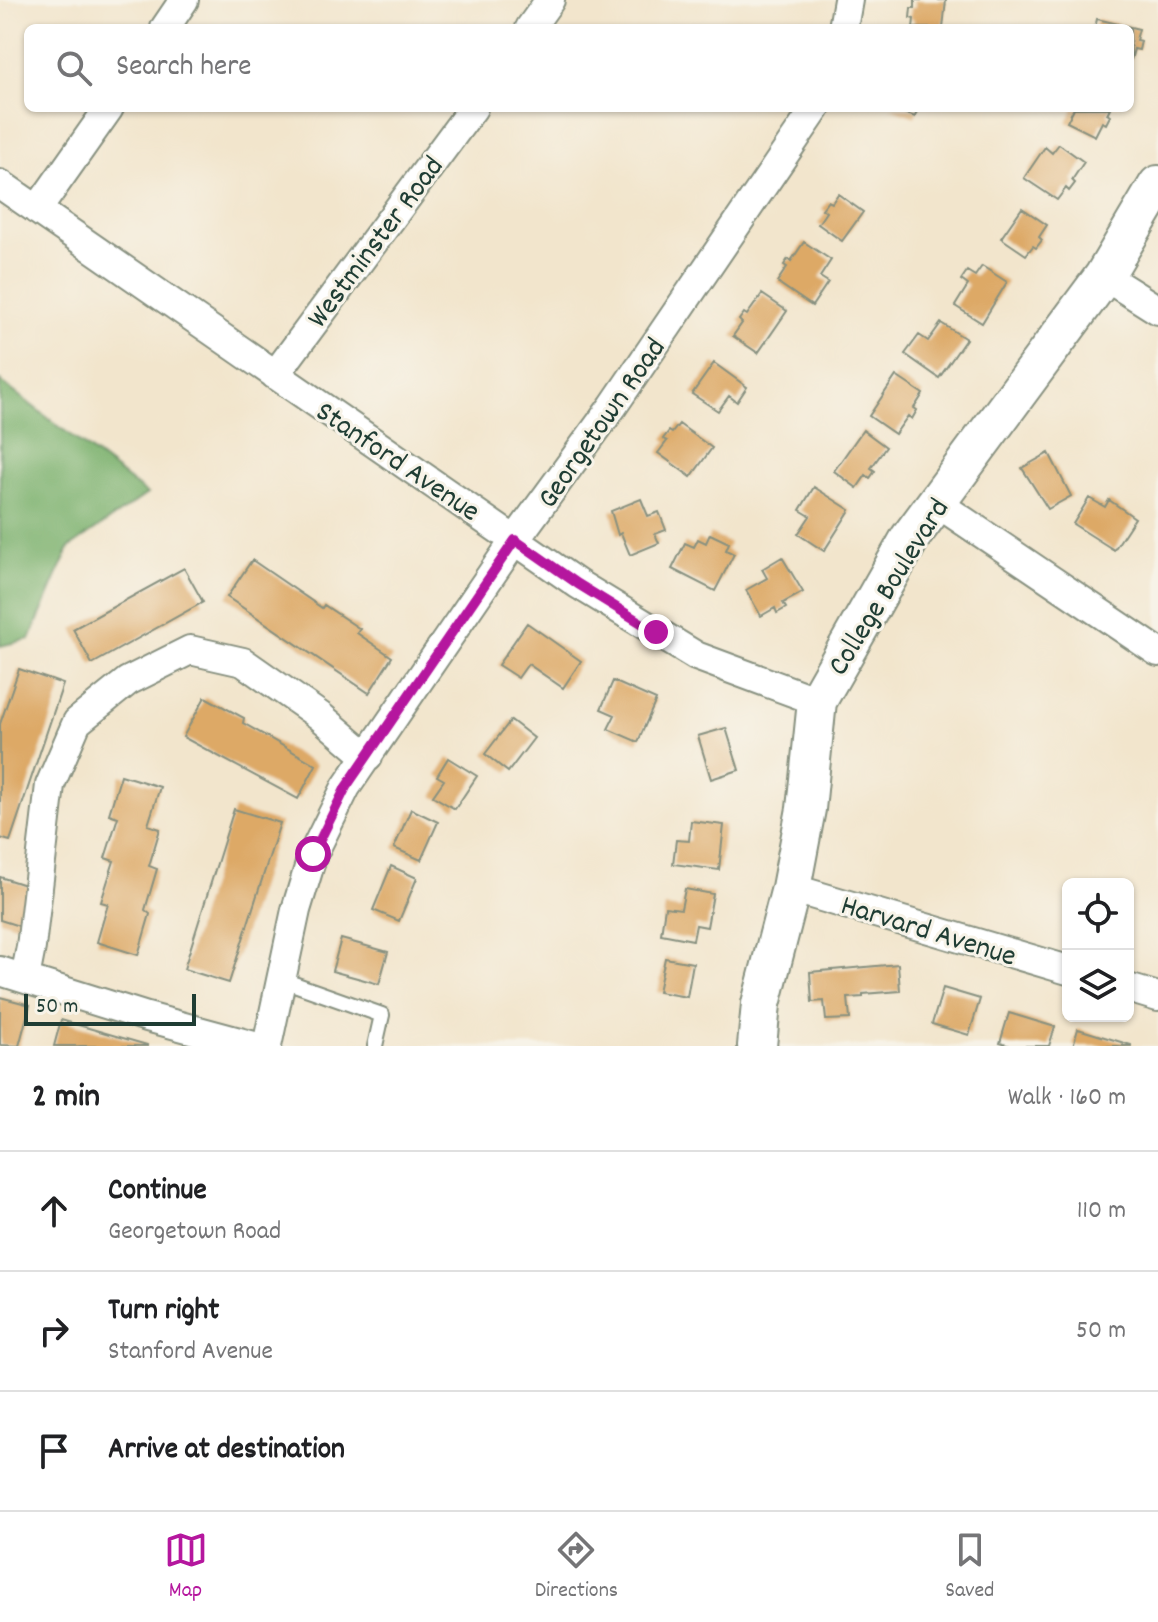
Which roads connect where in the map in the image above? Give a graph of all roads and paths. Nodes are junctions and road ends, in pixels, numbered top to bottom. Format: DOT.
graph roads {
  1 [pos="184,0"];
  2 [pos="550,0"];
  3 [pos="848,0"];
  4 [pos="168,24"];
  5 [pos="533,24"];
  6 [pos="844,24"];
  7 [pos="106,112"];
  8 [pos="470,112"];
  9 [pos="813,112"];
  10 [pos="0,184"];
  11 [pos="1158,185"];
  12 [pos="37,210"];
  13 [pos="1104,276"];
  14 [pos="1158,310"];
  15 [pos="275,375"];
  16 [pos="937,503"];
  17 [pos="515,540"];
  18 [pos="1158,652"];
  19 [pos="817,701"];
  20 [pos="368,757"];
  21 [pos="791,888"];
  22 [pos="1062,968"];
  23 [pos="12,974"];
  24 [pos="280,979"];
  25 [pos="1134,990"];
  26 [pos="1158,997"];
  27 [pos="254,1046"];
  28 [pos="267,1046"];
  29 [pos="375,1046"];
  30 [pos="757,1046"];
  1 -- 4 [label="street"];
  2 -- 5 [label="street"];
  3 -- 6 [label="street"];
  7 -- 12 [label="street"];
  8 -- 15 [label="street, Westminster Road"];
  9 -- 17 [label="street, Georgetown Road"];
  10 -- 12 [label="street, Stanford Avenue"];
  11 -- 13 [label="street, College Boulevard"];
  12 -- 15 [label="street, Stanford Avenue"];
  13 -- 14 [label="street"];
  13 -- 16 [label="street, College Boulevard"];
  15 -- 17 [label="street, Stanford Avenue"];
  16 -- 18 [label="street"];
  16 -- 19 [label="street, College Boulevard"];
  17 -- 19 [label="street, Stanford Avenue"];
  17 -- 20 [label="street, Georgetown Road"];
  19 -- 21 [label="street, College Boulevard"];
  20 -- 23 [label="street"];
  20 -- 24 [label="street, Georgetown Road"];
  21 -- 22 [label="street, Harvard Avenue"];
  21 -- 30 [label="street, College Boulevard"];
  23 -- 27 [label="street"];
  24 -- 28 [label="street, Georgetown Road"];
  24 -- 29 [label="lane"];
  25 -- 26 [label="street"];
}
